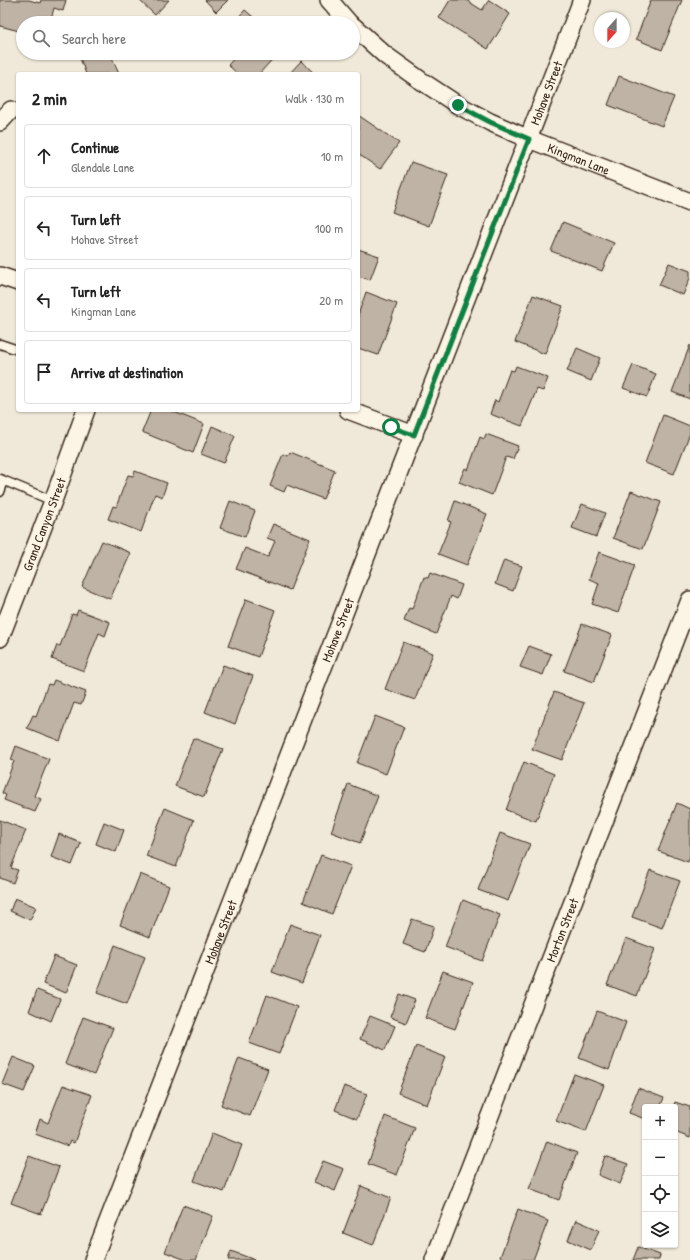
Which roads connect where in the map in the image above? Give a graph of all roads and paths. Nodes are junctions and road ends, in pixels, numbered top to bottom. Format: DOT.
graph roads {
  1 [pos="329,0"];
  2 [pos="582,0"];
  3 [pos="344,16"];
  4 [pos="360,32"];
  5 [pos="529,139"];
  6 [pos="690,202"];
  7 [pos="0,276"];
  8 [pos="16,281"];
  9 [pos="0,344"];
  10 [pos="16,349"];
  11 [pos="85,412"];
  12 [pos="353,412"];
  13 [pos="414,435"];
  14 [pos="2,480"];
  15 [pos="0,492"];
  16 [pos="53,501"];
  17 [pos="690,600"];
  18 [pos="0,638"];
  19 [pos="93,1260"];
  20 [pos="434,1260"];
  1 -- 3 [label="street"];
  2 -- 5 [label="street, Mohave Street"];
  4 -- 5 [label="street, Kingman Lane"];
  5 -- 6 [label="street, Kingman Lane"];
  5 -- 13 [label="street, Mohave Street"];
  7 -- 8 [label="street"];
  9 -- 10 [label="lane"];
  11 -- 16 [label="street, Grand Canyon Street"];
  12 -- 13 [label="street"];
  13 -- 19 [label="street, Mohave Street"];
  14 -- 15 [label="lane"];
  14 -- 16 [label="lane"];
  16 -- 18 [label="street, Grand Canyon Street"];
  17 -- 20 [label="street, Morton Street"];
}
